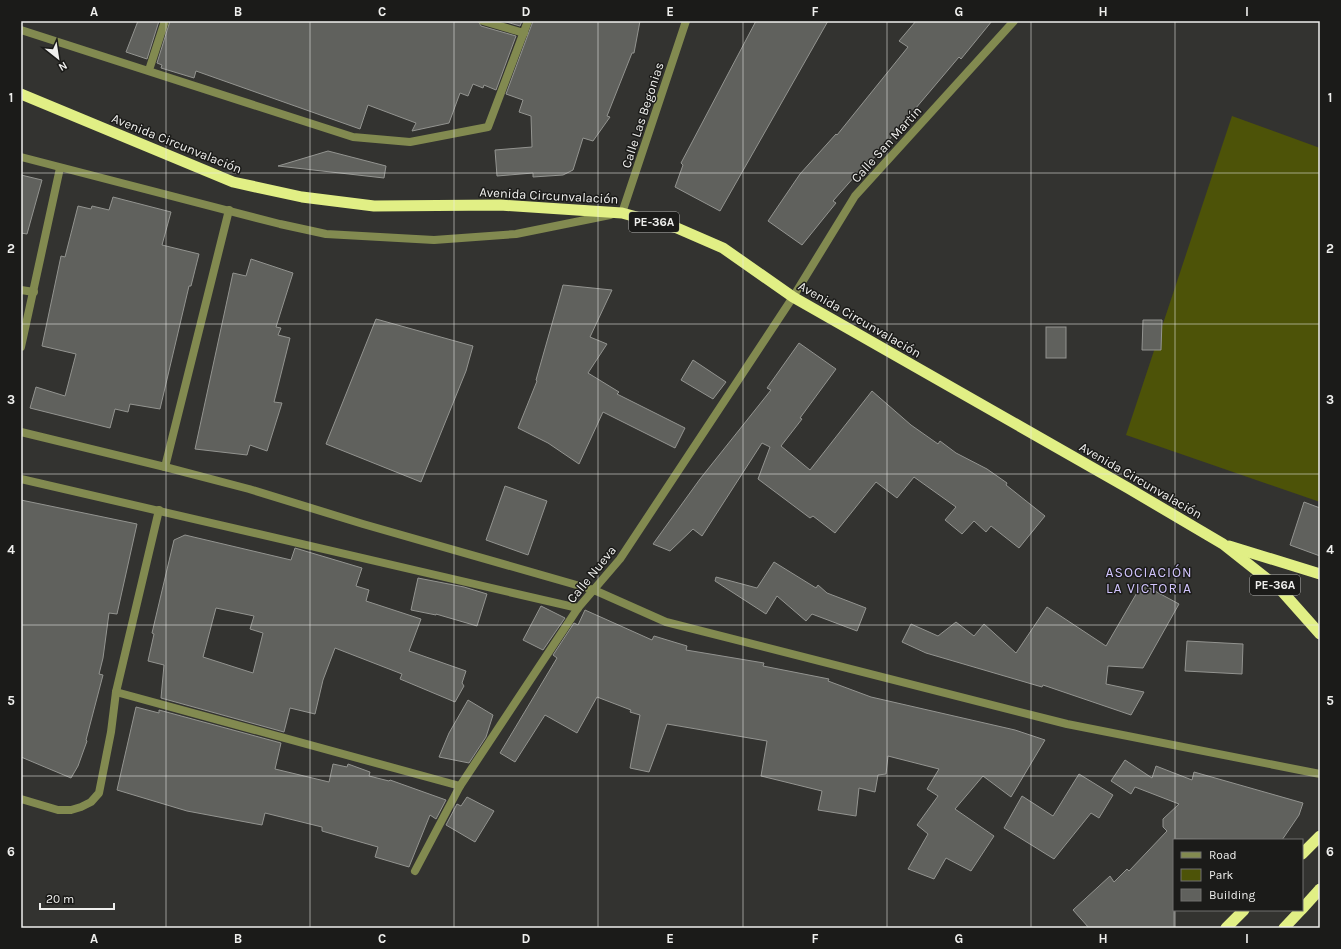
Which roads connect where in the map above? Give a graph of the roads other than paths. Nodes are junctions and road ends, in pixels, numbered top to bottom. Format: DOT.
graph roads {
  1 [pos="165,21"];
  2 [pos="483,21"];
  3 [pos="528,21"];
  4 [pos="1014,21"];
  5 [pos="685,22"];
  6 [pos="21,30"];
  7 [pos="524,33"];
  8 [pos="149,70"];
  9 [pos="21,94"];
  10 [pos="21,157"];
  11 [pos="60,168"];
  12 [pos="230,210"];
  13 [pos="622,213"];
  14 [pos="21,290"];
  15 [pos="34,292"];
  16 [pos="794,297"];
  17 [pos="21,347"];
  18 [pos="21,432"];
  19 [pos="165,467"];
  20 [pos="21,479"];
  21 [pos="159,510"];
  22 [pos="1222,544"];
  23 [pos="1320,574"];
  24 [pos="594,590"];
  25 [pos="578,608"];
  26 [pos="1320,634"];
  27 [pos="116,692"];
  28 [pos="1320,774"];
  29 [pos="460,786"];
  30 [pos="21,799"];
  31 [pos="1320,836"];
  32 [pos="1303,853"];
  33 [pos="416,871"];
  34 [pos="1320,889"];
  35 [pos="1303,907"];
  36 [pos="1243,911"];
  37 [pos="1299,911"];
  38 [pos="1226,928"];
  39 [pos="1284,928"];
  1 -- 8 [label="street"];
  2 -- 7 [label="street"];
  3 -- 7 [label="street"];
  4 -- 16 [label="street, Calle San Martín"];
  5 -- 13 [label="street, Calle Las Begonias"];
  6 -- 8 [label="street"];
  7 -- 8 [label="street"];
  9 -- 13 [label="highway, Avenida Circunvalación / PE-36A"];
  10 -- 11 [label="street"];
  11 -- 12 [label="street"];
  11 -- 15 [label="street"];
  12 -- 13 [label="street"];
  12 -- 19 [label="street"];
  13 -- 16 [label="highway, Avenida Circunvalación / PE-36A"];
  14 -- 15 [label="street"];
  15 -- 17 [label="street"];
  16 -- 22 [label="highway, Avenida Circunvalación / PE-36A"];
  16 -- 24 [label="street, Calle Nueva"];
  18 -- 19 [label="street"];
  19 -- 24 [label="street"];
  20 -- 21 [label="street"];
  21 -- 25 [label="street"];
  21 -- 27 [label="street"];
  22 -- 23 [label="highway, Avenida Circunvalación / PE-36A"];
  22 -- 26 [label="highway, Avenida Circunvalación / PE-36A"];
  24 -- 25 [label="street, Calle Nueva"];
  24 -- 28 [label="street"];
  25 -- 29 [label="street, Calle Nueva"];
  27 -- 29 [label="street"];
  27 -- 30 [label="street"];
  29 -- 33 [label="street, Calle Nueva"];
  31 -- 32 [label="highway"];
  34 -- 35 [label="highway"];
  36 -- 38 [label="highway"];
  37 -- 39 [label="highway"];
}
